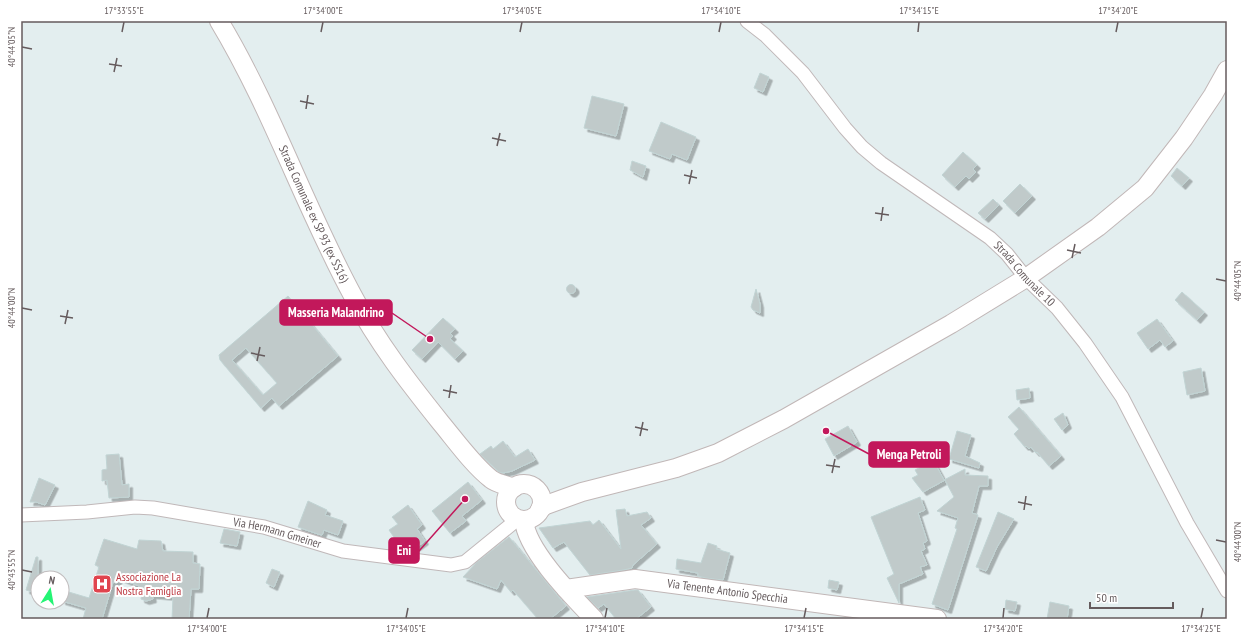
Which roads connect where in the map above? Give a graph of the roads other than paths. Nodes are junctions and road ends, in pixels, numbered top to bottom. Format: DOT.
graph roads {
  1 [pos="219,21"];
  2 [pos="746,21"];
  3 [pos="1227,70"];
  4 [pos="1026,278"];
  5 [pos="467,454"];
  6 [pos="514,488"];
  7 [pos="537,490"];
  8 [pos="582,492"];
  9 [pos="506,504"];
  10 [pos="21,515"];
  11 [pos="529,517"];
  12 [pos="566,589"];
  13 [pos="1227,591"];
  14 [pos="594,619"];
  15 [pos="937,619"];
  1 -- 5 [label="main road, Strada Comunale ex SP 93 (ex SS16)"];
  2 -- 4 [label="street, Strada Comunale 10"];
  3 -- 4 [label="main road"];
  4 -- 8 [label="main road"];
  4 -- 13 [label="street, Strada Comunale 10"];
  5 -- 6 [label="main road, Strada Comunale ex SP 93 (ex SS16)"];
  5 -- 9 [label="main road, Strada Comunale ex SP 93 (ex SS16)"];
  6 -- 7 [label="main road"];
  6 -- 9 [label="main road"];
  7 -- 8 [label="main road"];
  7 -- 11 [label="main road"];
  8 -- 11 [label="main road"];
  9 -- 11 [label="main road"];
  10 -- 11 [label="street, Via Hermann Gmeiner"];
  11 -- 12 [label="main road"];
  12 -- 14 [label="main road"];
  12 -- 15 [label="main road, Via Tenente Antonio Specchia"];
}
